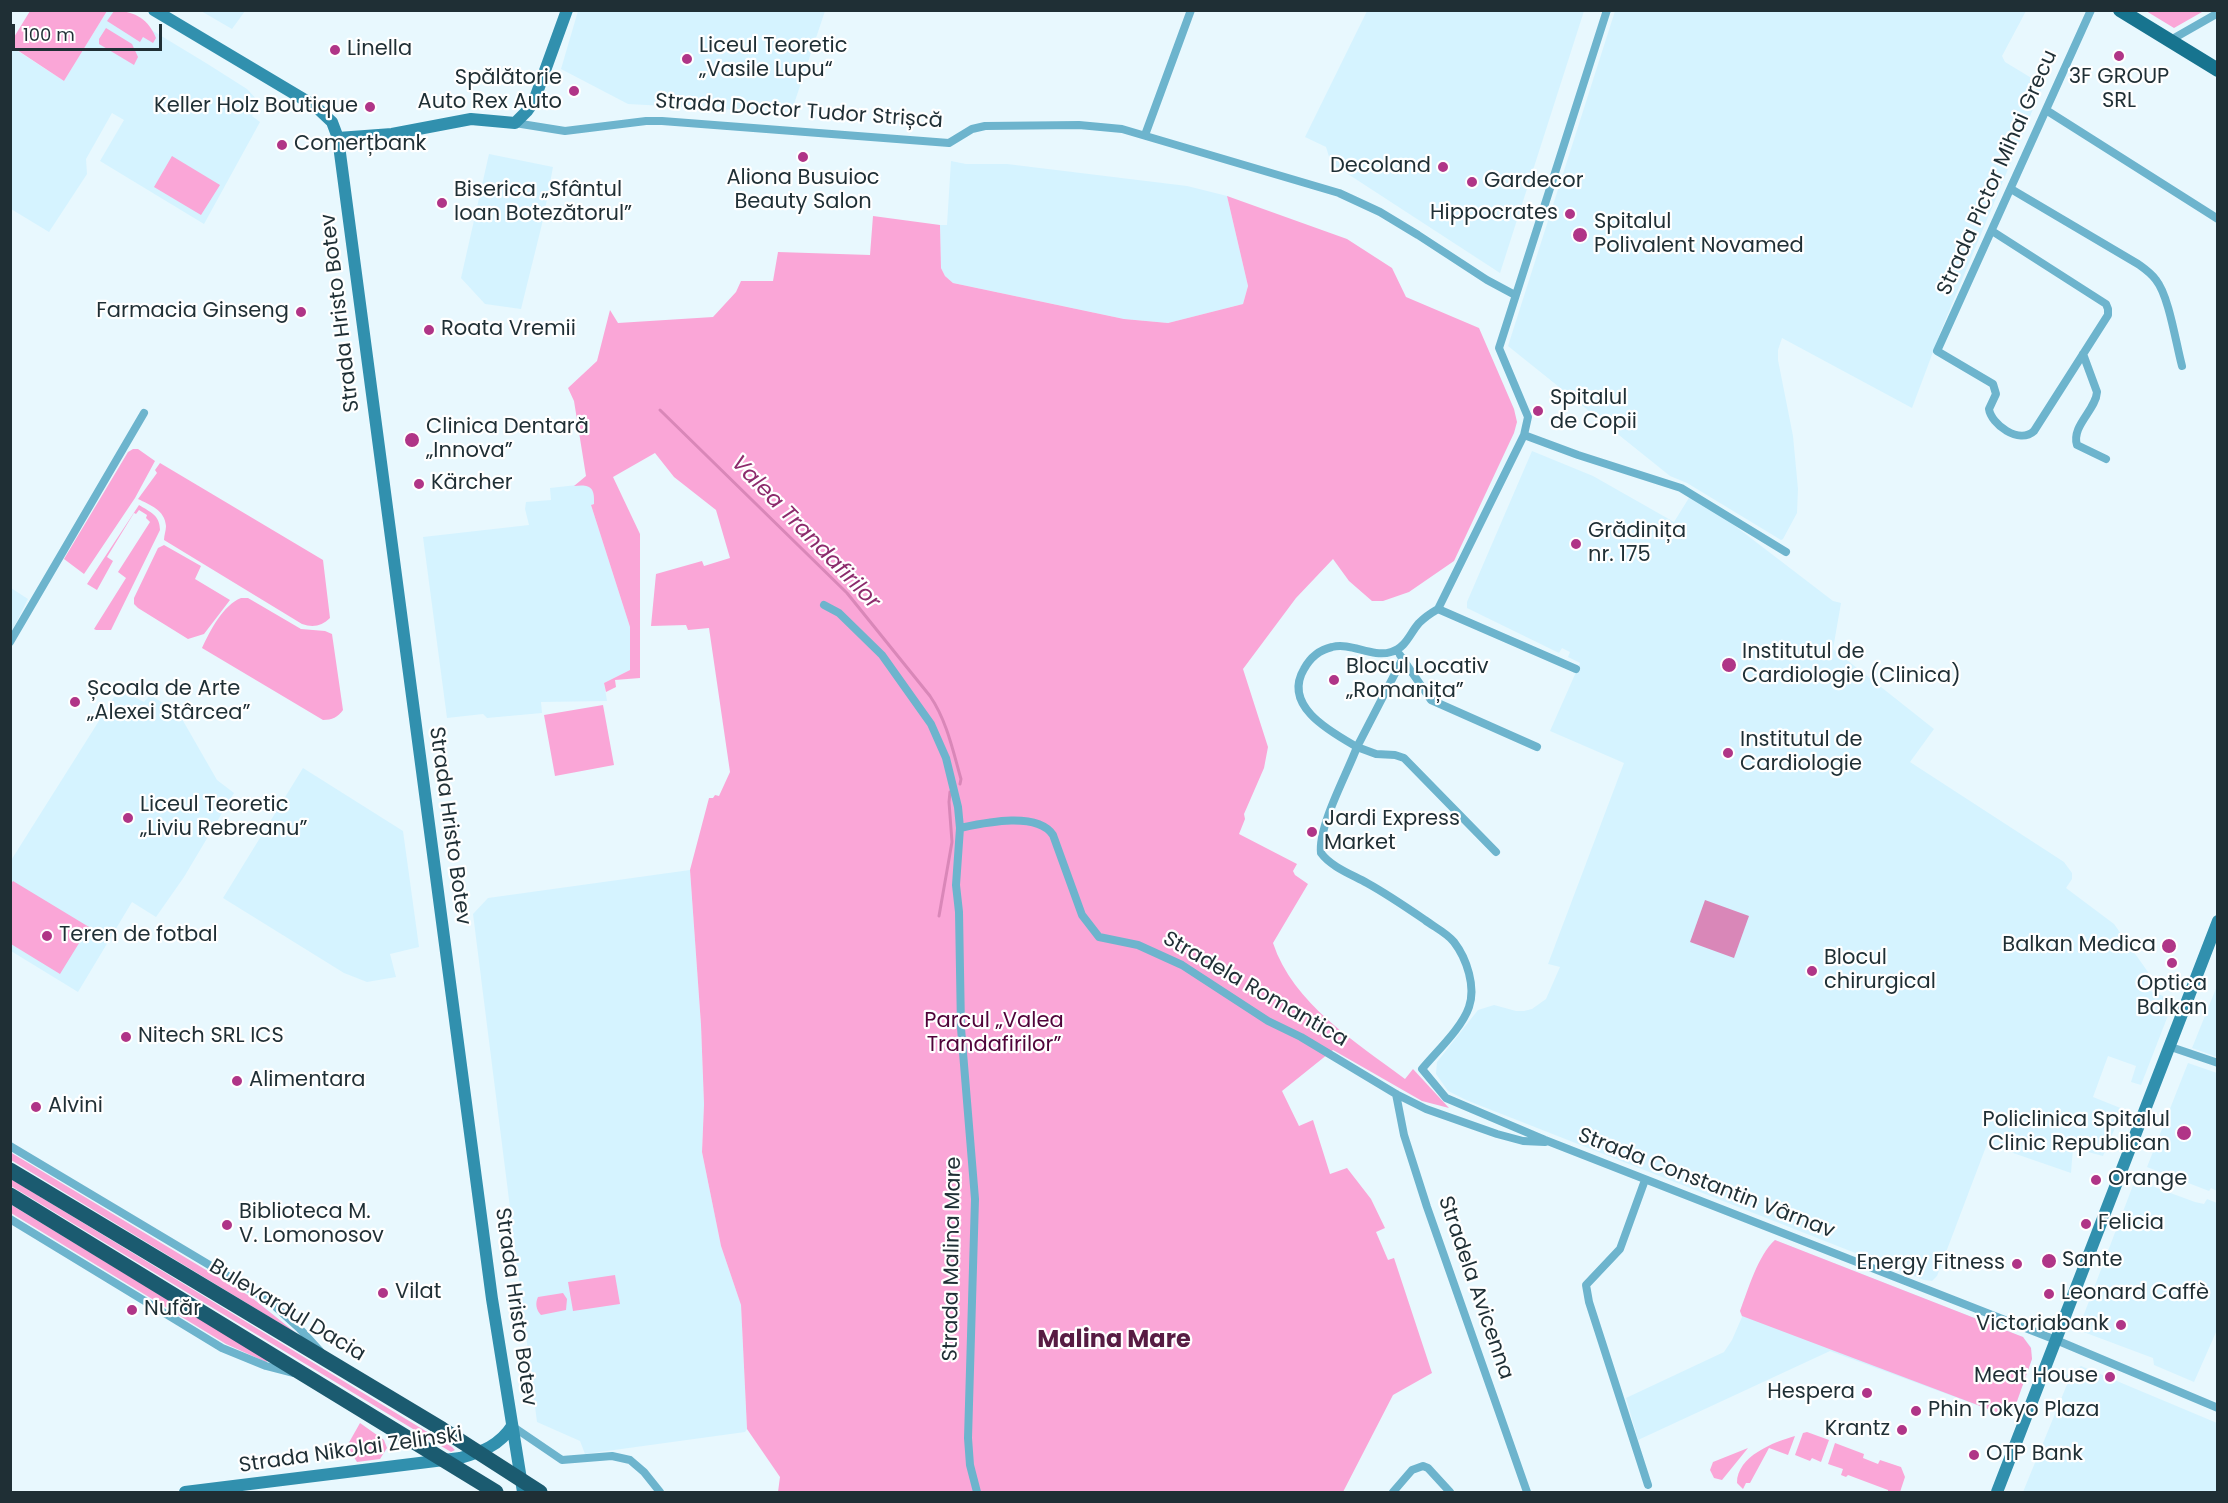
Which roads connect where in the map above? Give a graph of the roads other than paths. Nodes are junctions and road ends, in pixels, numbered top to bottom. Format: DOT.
graph roads {
  1 [pos="154,10"];
  2 [pos="567,10"];
  3 [pos="1191,10"];
  4 [pos="1607,10"];
  5 [pos="2091,10"];
  6 [pos="2120,10"];
  7 [pos="2217,13"];
  8 [pos="2169,41"];
  9 [pos="2217,70"];
  10 [pos="2046,110"];
  11 [pos="515,123"];
  12 [pos="1144,135"];
  13 [pos="338,138"];
  14 [pos="2011,189"];
  15 [pos="2217,219"];
  16 [pos="1992,231"];
  17 [pos="1515,295"];
  18 [pos="2083,354"];
  19 [pos="2182,366"];
  20 [pos="144,413"];
  21 [pos="1524,435"];
  22 [pos="2106,459"];
  23 [pos="1786,552"];
  24 [pos="824,605"];
  25 [pos="1438,609"];
  26 [pos="10,642"];
  27 [pos="1396,650"];
  28 [pos="1403,658"];
  29 [pos="1576,669"];
  30 [pos="1357,747"];
  31 [pos="1537,747"];
  32 [pos="960,828"];
  33 [pos="1496,852"];
  34 [pos="2217,921"];
  35 [pos="2168,1046"];
  36 [pos="2217,1063"];
  37 [pos="1396,1094"];
  38 [pos="1552,1143"];
  39 [pos="10,1146"];
  40 [pos="10,1170"];
  41 [pos="1645,1180"];
  42 [pos="10,1195"];
  43 [pos="10,1219"];
  44 [pos="2056,1340"];
  45 [pos="331,1362"];
  46 [pos="307,1377"];
  47 [pos="2217,1408"];
  48 [pos="512,1426"];
  49 [pos="480,1453"];
  50 [pos="445,1461"];
  51 [pos="1648,1485"];
  52 [pos="522,1486"];
  53 [pos="185,1492"];
  54 [pos="496,1492"];
  55 [pos="540,1492"];
  56 [pos="660,1492"];
  57 [pos="977,1492"];
  58 [pos="1393,1492"];
  59 [pos="1450,1492"];
  60 [pos="1527,1492"];
  61 [pos="1997,1492"];
  1 -- 13 [label="main road"];
  2 -- 11 [label="main road"];
  3 -- 12 [label="street"];
  4 -- 17 [label="street"];
  5 -- 10 [label="street, Strada Pictor Mihai Grecu"];
  6 -- 8 [label="main road"];
  7 -- 8 [label="street"];
  8 -- 9 [label="main road"];
  10 -- 14 [label="street, Strada Pictor Mihai Grecu"];
  10 -- 15 [label="street"];
  11 -- 12 [label="street, Strada Doctor Tudor Strișcă"];
  11 -- 13 [label="main road, Strada Doctor Tudor Strișcă"];
  12 -- 17 [label="street, Strada Doctor Tudor Strișcă"];
  13 -- 48 [label="main road, Strada Hristo Botev"];
  14 -- 16 [label="street, Strada Pictor Mihai Grecu"];
  14 -- 19 [label="street"];
  16 -- 18 [label="street"];
  16 -- 18 [label="street, Strada Pictor Mihai Grecu"];
  17 -- 21 [label="street"];
  18 -- 22 [label="street"];
  20 -- 26 [label="street"];
  21 -- 23 [label="street"];
  21 -- 25 [label="street"];
  24 -- 32 [label="street, Strada Malina Mare"];
  25 -- 27 [label="street"];
  25 -- 29 [label="street"];
  27 -- 28 [label="street"];
  27 -- 30 [label="street"];
  28 -- 30 [label="street"];
  28 -- 31 [label="street"];
  30 -- 33 [label="street"];
  30 -- 38 [label="street, Strada Constantin Vârnav"];
  32 -- 37 [label="street, Stradela Romantica"];
  32 -- 57 [label="street, Strada Malina Mare"];
  34 -- 35 [label="main road"];
  35 -- 36 [label="street"];
  35 -- 44 [label="main road"];
  37 -- 38 [label="street, Stradela Romantica"];
  37 -- 60 [label="street, Stradela Avicenna"];
  38 -- 41 [label="street, Strada Constantin Vârnav"];
  39 -- 45 [label="street"];
  40 -- 45 [label="highway, Bulevardul Dacia"];
  41 -- 44 [label="street, Strada Constantin Vârnav"];
  41 -- 51 [label="street"];
  42 -- 46 [label="highway, Bulevardul Dacia"];
  43 -- 46 [label="street, Bulevardul Dacia"];
  44 -- 47 [label="street, Strada Constantin Vârnav"];
  44 -- 61 [label="main road"];
  45 -- 49 [label="highway, Bulevardul Dacia"];
  46 -- 50 [label="highway, Bulevardul Dacia"];
  48 -- 49 [label="main road, Strada Nikolai Zelinski"];
  48 -- 52 [label="main road, Strada Hristo Botev"];
  48 -- 56 [label="street"];
  49 -- 50 [label="main road, Strada Nikolai Zelinski"];
  49 -- 52 [label="highway, Bulevardul Dacia"];
  50 -- 53 [label="main road, Strada Nikolai Zelinski"];
  50 -- 54 [label="highway, Bulevardul Dacia"];
  52 -- 55 [label="highway, Bulevardul Dacia"];
  58 -- 59 [label="street"];
}
